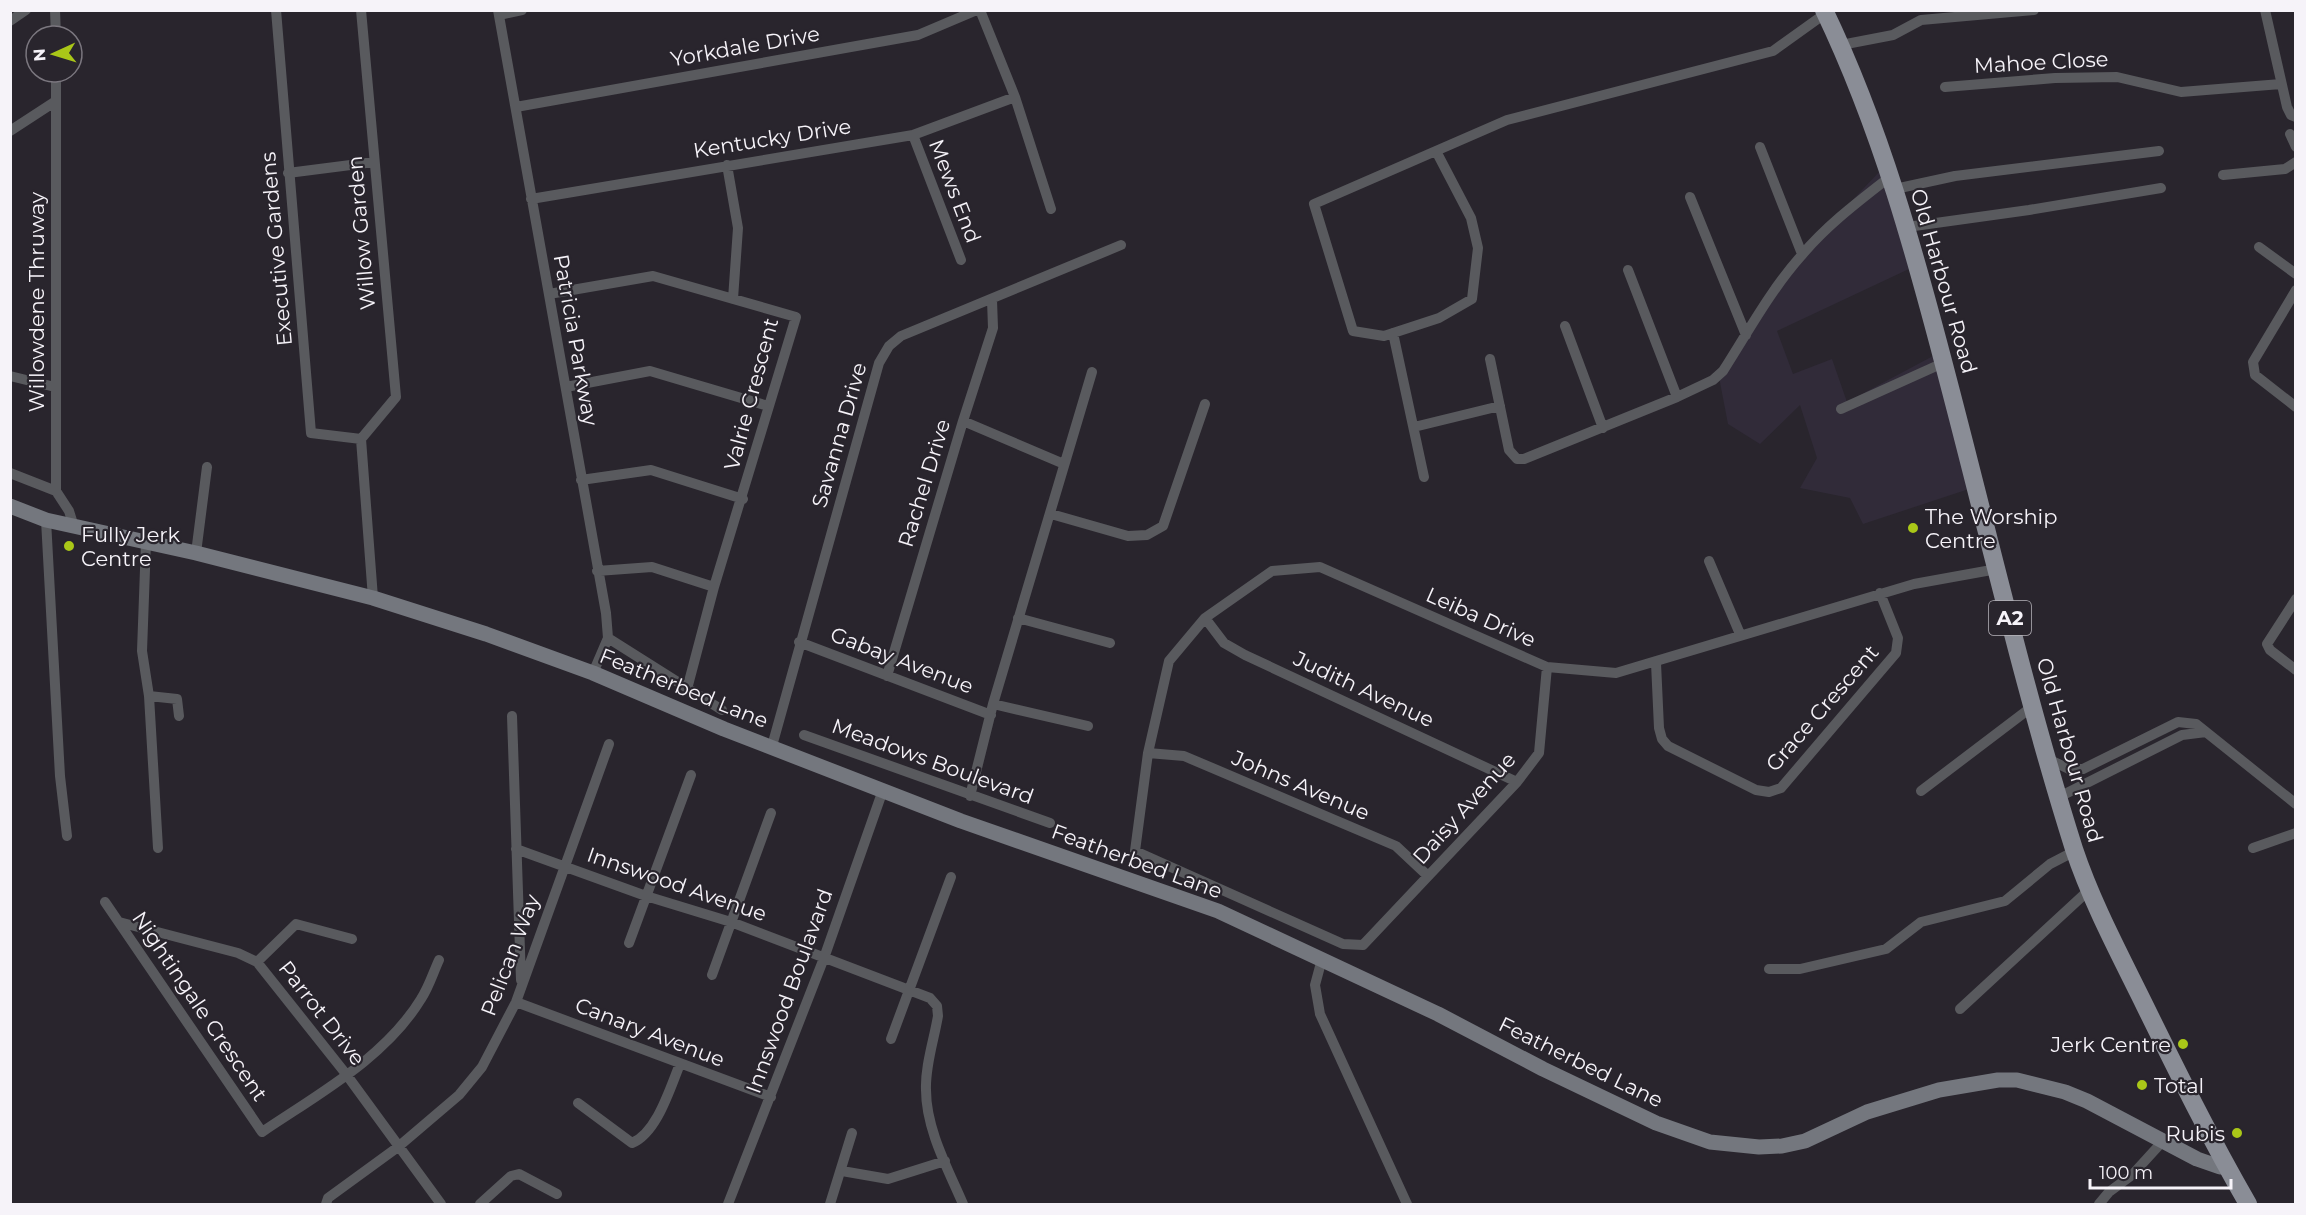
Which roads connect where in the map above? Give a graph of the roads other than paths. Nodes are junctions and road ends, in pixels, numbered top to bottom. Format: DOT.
graph roads {
  1 [pos="26,10"];
  2 [pos="276,10"];
  3 [pos="361,10"];
  4 [pos="522,10"];
  5 [pos="979,10"];
  6 [pos="2034,10"];
  7 [pos="2265,10"];
  8 [pos="1825,12"];
  9 [pos="498,13"];
  10 [pos="10,21"];
  11 [pos="1840,45"];
  12 [pos="56,84"];
  13 [pos="2281,84"];
  14 [pos="1945,87"];
  15 [pos="1015,97"];
  16 [pos="56,101"];
  17 [pos="516,107"];
  18 [pos="2293,116"];
  19 [pos="10,131"];
  20 [pos="2290,134"];
  21 [pos="913,135"];
  22 [pos="1760,147"];
  23 [pos="2295,147"];
  24 [pos="1436,151"];
  25 [pos="2159,151"];
  26 [pos="374,162"];
  27 [pos="2295,162"];
  28 [pos="727,165"];
  29 [pos="288,172"];
  30 [pos="2223,175"];
  31 [pos="1893,183"];
  32 [pos="2162,188"];
  33 [pos="1690,197"];
  34 [pos="531,199"];
  35 [pos="1051,209"];
  36 [pos="1907,227"];
  37 [pos="1121,245"];
  38 [pos="2259,247"];
  39 [pos="1802,254"];
  40 [pos="961,260"];
  41 [pos="1628,270"];
  42 [pos="2295,274"];
  43 [pos="2295,290"];
  44 [pos="549,294"];
  45 [pos="733,299"];
  46 [pos="992,300"];
  47 [pos="1565,326"];
  48 [pos="1393,333"];
  49 [pos="1746,335"];
  50 [pos="1490,359"];
  51 [pos="1943,363"];
  52 [pos="1092,372"];
  53 [pos="10,376"];
  54 [pos="55,387"];
  55 [pos="566,387"];
  56 [pos="1677,397"];
  57 [pos="1205,404"];
  58 [pos="768,406"];
  59 [pos="1500,406"];
  60 [pos="2295,407"];
  61 [pos="1841,410"];
  62 [pos="963,422"];
  63 [pos="1414,427"];
  64 [pos="1603,428"];
  65 [pos="361,439"];
  66 [pos="1064,464"];
  67 [pos="207,467"];
  68 [pos="10,473"];
  69 [pos="1424,477"];
  70 [pos="581,480"];
  71 [pos="56,491"];
  72 [pos="743,499"];
  73 [pos="10,506"];
  74 [pos="1051,514"];
  75 [pos="46,520"];
  76 [pos="74,527"];
  77 [pos="146,542"];
  78 [pos="196,553"];
  79 [pos="1709,561"];
  80 [pos="1997,569"];
  81 [pos="597,571"];
  82 [pos="714,587"];
  83 [pos="1880,593"];
  84 [pos="373,598"];
  85 [pos="2295,599"];
  86 [pos="1018,618"];
  87 [pos="1205,618"];
  88 [pos="1740,634"];
  89 [pos="608,639"];
  90 [pos="799,642"];
  91 [pos="1110,643"];
  92 [pos="1656,663"];
  93 [pos="1547,667"];
  94 [pos="2295,670"];
  95 [pos="593,673"];
  96 [pos="887,676"];
  97 [pos="687,689"];
  98 [pos="149,696"];
  99 [pos="2033,706"];
  100 [pos="992,709"];
  101 [pos="722,710"];
  102 [pos="178,716"];
  103 [pos="512,716"];
  104 [pos="1088,726"];
  105 [pos="2206,732"];
  106 [pos="804,735"];
  107 [pos="609,744"];
  108 [pos="772,746"];
  109 [pos="1148,753"];
  110 [pos="2048,759"];
  111 [pos="691,775"];
  112 [pos="1517,782"];
  113 [pos="883,790"];
  114 [pos="1921,791"];
  115 [pos="970,796"];
  116 [pos="2059,797"];
  117 [pos="2295,804"];
  118 [pos="771,813"];
  119 [pos="1050,823"];
  120 [pos="2295,833"];
  121 [pos="67,836"];
  122 [pos="158,848"];
  123 [pos="2253,848"];
  124 [pos="516,849"];
  125 [pos="2075,851"];
  126 [pos="564,866"];
  127 [pos="1428,876"];
  128 [pos="951,877"];
  129 [pos="2089,890"];
  130 [pos="646,896"];
  131 [pos="105,902"];
  132 [pos="1256,904"];
  133 [pos="119,922"];
  134 [pos="731,922"];
  135 [pos="1245,924"];
  136 [pos="352,939"];
  137 [pos="629,943"];
  138 [pos="824,958"];
  139 [pos="1322,958"];
  140 [pos="439,960"];
  141 [pos="257,962"];
  142 [pos="1769,969"];
  143 [pos="712,975"];
  144 [pos="521,988"];
  145 [pos="909,988"];
  146 [pos="516,1002"];
  147 [pos="1960,1009"];
  148 [pos="891,1039"];
  149 [pos="680,1064"];
  150 [pos="346,1074"];
  151 [pos="771,1097"];
  152 [pos="578,1103"];
  153 [pos="852,1133"];
  154 [pos="2163,1141"];
  155 [pos="398,1147"];
  156 [pos="945,1161"];
  157 [pos="2226,1167"];
  158 [pos="842,1171"];
  159 [pos="557,1194"];
  160 [pos="326,1204"];
  161 [pos="441,1204"];
  162 [pos="480,1204"];
  163 [pos="728,1204"];
  164 [pos="830,1204"];
  165 [pos="963,1204"];
  166 [pos="1407,1204"];
  167 [pos="2098,1204"];
  168 [pos="2248,1204"];
  1 -- 10 [label="street"];
  2 -- 29 [label="street, Executive Gardens"];
  3 -- 26 [label="street, Willow Garden"];
  4 -- 9 [label="street"];
  5 -- 15 [label="street"];
  5 -- 17 [label="street, Yorkdale Drive"];
  6 -- 11 [label="street"];
  7 -- 13 [label="street"];
  8 -- 11 [label="main road, Old Harbour Road / A2"];
  8 -- 24 [label="street"];
  9 -- 17 [label="street, Patricia Parkway"];
  11 -- 31 [label="main road, Old Harbour Road / A2"];
  12 -- 16 [label="street, Willowdene Thruway"];
  13 -- 14 [label="street, Mahoe Close"];
  13 -- 18 [label="street"];
  15 -- 21 [label="street, Kentucky Drive"];
  15 -- 35 [label="street"];
  16 -- 19 [label="street"];
  16 -- 54 [label="street, Willowdene Thruway"];
  17 -- 34 [label="street, Patricia Parkway"];
  20 -- 23 [label="street"];
  21 -- 28 [label="street, Kentucky Drive"];
  21 -- 40 [label="street, Mews End"];
  22 -- 39 [label="street"];
  24 -- 48 [label="street"];
  24 -- 48 [label="street"];
  25 -- 31 [label="street"];
  26 -- 29 [label="street"];
  26 -- 65 [label="street, Willow Garden"];
  27 -- 30 [label="street"];
  28 -- 34 [label="street, Kentucky Drive"];
  28 -- 45 [label="street"];
  29 -- 65 [label="street, Executive Gardens"];
  31 -- 36 [label="main road, Old Harbour Road / A2"];
  31 -- 39 [label="street"];
  32 -- 36 [label="street"];
  33 -- 49 [label="street"];
  34 -- 44 [label="street, Patricia Parkway"];
  36 -- 51 [label="main road, Old Harbour Road / A2"];
  37 -- 46 [label="street, Savanna Drive"];
  38 -- 42 [label="street"];
  39 -- 49 [label="street"];
  41 -- 56 [label="street"];
  43 -- 60 [label="street"];
  44 -- 45 [label="street, Valrie Crescent"];
  44 -- 55 [label="street, Patricia Parkway"];
  45 -- 58 [label="street, Valrie Crescent"];
  46 -- 62 [label="street, Rachel Drive"];
  46 -- 90 [label="street, Savanna Drive"];
  47 -- 64 [label="street"];
  48 -- 63 [label="street"];
  49 -- 56 [label="street"];
  50 -- 59 [label="street"];
  51 -- 61 [label="street"];
  51 -- 80 [label="main road, Old Harbour Road / A2"];
  52 -- 66 [label="street"];
  53 -- 54 [label="street"];
  54 -- 71 [label="street, Willowdene Thruway"];
  55 -- 58 [label="street"];
  55 -- 70 [label="street, Patricia Parkway"];
  56 -- 64 [label="street"];
  57 -- 74 [label="street"];
  58 -- 72 [label="street, Valrie Crescent"];
  59 -- 63 [label="street"];
  59 -- 64 [label="street"];
  62 -- 66 [label="street"];
  62 -- 96 [label="street, Rachel Drive"];
  63 -- 69 [label="street"];
  65 -- 84 [label="street"];
  66 -- 74 [label="street"];
  67 -- 78 [label="street"];
  68 -- 71 [label="street"];
  70 -- 72 [label="street"];
  70 -- 81 [label="street, Patricia Parkway"];
  71 -- 76 [label="street, Willowdene Thruway"];
  72 -- 82 [label="street, Valrie Crescent"];
  73 -- 75 [label="main road, Featherbed Lane"];
  74 -- 86 [label="street"];
  75 -- 76 [label="main road, Featherbed Lane"];
  75 -- 121 [label="street"];
  76 -- 77 [label="main road, Featherbed Lane"];
  77 -- 78 [label="main road, Featherbed Lane"];
  77 -- 98 [label="street"];
  78 -- 84 [label="main road, Featherbed Lane"];
  79 -- 88 [label="street"];
  80 -- 83 [label="street, Leiba Drive"];
  80 -- 99 [label="main road, Old Harbour Road / A2"];
  81 -- 82 [label="street"];
  81 -- 89 [label="street, Patricia Parkway"];
  82 -- 97 [label="street, Valrie Crescent"];
  83 -- 88 [label="street, Leiba Drive"];
  83 -- 92 [label="street, Grace Crescent"];
  84 -- 95 [label="main road, Featherbed Lane"];
  85 -- 94 [label="street"];
  86 -- 91 [label="street"];
  86 -- 100 [label="street"];
  87 -- 93 [label="street, Leiba Drive"];
  87 -- 109 [label="street, Leiba Drive"];
  87 -- 112 [label="street, Judith Avenue"];
  88 -- 92 [label="street, Leiba Drive"];
  89 -- 95 [label="street, Patricia Parkway"];
  89 -- 97 [label="street"];
  90 -- 96 [label="street, Gabay Avenue"];
  90 -- 108 [label="street, Savanna Drive"];
  92 -- 93 [label="street, Leiba Drive"];
  93 -- 112 [label="street, Daisy Avenue"];
  95 -- 108 [label="main road, Featherbed Lane"];
  96 -- 100 [label="street, Gabay Avenue"];
  97 -- 101 [label="street"];
  98 -- 102 [label="street"];
  98 -- 122 [label="street"];
  99 -- 110 [label="main road, Old Harbour Road / A2"];
  99 -- 114 [label="street"];
  100 -- 104 [label="street, Gabay Avenue"];
  100 -- 115 [label="street"];
  103 -- 124 [label="street"];
  105 -- 110 [label="street"];
  105 -- 116 [label="street"];
  105 -- 117 [label="street"];
  106 -- 115 [label="street, Meadows Boulevard"];
  107 -- 126 [label="street, Pelican Way"];
  108 -- 113 [label="main road, Featherbed Lane"];
  109 -- 127 [label="street, Johns Avenue"];
  109 -- 132 [label="street, Leiba Drive"];
  110 -- 116 [label="main road, Old Harbour Road / A2"];
  111 -- 130 [label="street"];
  112 -- 127 [label="street, Daisy Avenue"];
  113 -- 135 [label="main road, Featherbed Lane"];
  113 -- 138 [label="street, Innswood Boulavard"];
  115 -- 119 [label="street, Meadows Boulevard"];
  116 -- 125 [label="main road, Old Harbour Road / A2"];
  118 -- 134 [label="street"];
  120 -- 123 [label="street"];
  124 -- 126 [label="street, Innswood Avenue"];
  124 -- 144 [label="street"];
  125 -- 129 [label="main road, Old Harbour Road / A2"];
  125 -- 142 [label="street"];
  126 -- 130 [label="street, Innswood Avenue"];
  126 -- 144 [label="street, Pelican Way"];
  127 -- 132 [label="street, Daisy Avenue"];
  128 -- 145 [label="street"];
  129 -- 147 [label="street"];
  129 -- 157 [label="main road, Old Harbour Road / A2"];
  130 -- 134 [label="street, Innswood Avenue"];
  130 -- 137 [label="street"];
  131 -- 133 [label="street, Nightingale Crescent"];
  132 -- 135 [label="street"];
  133 -- 141 [label="street, Parrot Drive"];
  133 -- 150 [label="street, Nightingale Crescent"];
  134 -- 138 [label="street, Innswood Avenue"];
  134 -- 143 [label="street"];
  135 -- 139 [label="main road, Featherbed Lane"];
  136 -- 141 [label="street"];
  138 -- 145 [label="street, Innswood Avenue"];
  138 -- 151 [label="street, Innswood Boulavard"];
  139 -- 154 [label="main road, Featherbed Lane"];
  139 -- 166 [label="street"];
  140 -- 150 [label="street"];
  141 -- 150 [label="street, Parrot Drive"];
  144 -- 146 [label="street, Pelican Way"];
  145 -- 148 [label="street"];
  145 -- 156 [label="street, Innswood Avenue"];
  146 -- 149 [label="street, Canary Avenue"];
  146 -- 155 [label="street, Pelican Way"];
  149 -- 151 [label="street, Canary Avenue"];
  149 -- 152 [label="street"];
  150 -- 155 [label="street, Parrot Drive"];
  151 -- 163 [label="street, Innswood Boulavard"];
  153 -- 158 [label="street"];
  154 -- 157 [label="main road, Featherbed Lane"];
  154 -- 167 [label="street"];
  155 -- 160 [label="street, Pelican Way"];
  155 -- 161 [label="street, Parrot Drive"];
  156 -- 158 [label="street"];
  156 -- 165 [label="street"];
  157 -- 168 [label="main road, Old Harbour Road / A2"];
  158 -- 164 [label="street"];
  159 -- 162 [label="street"];
}
